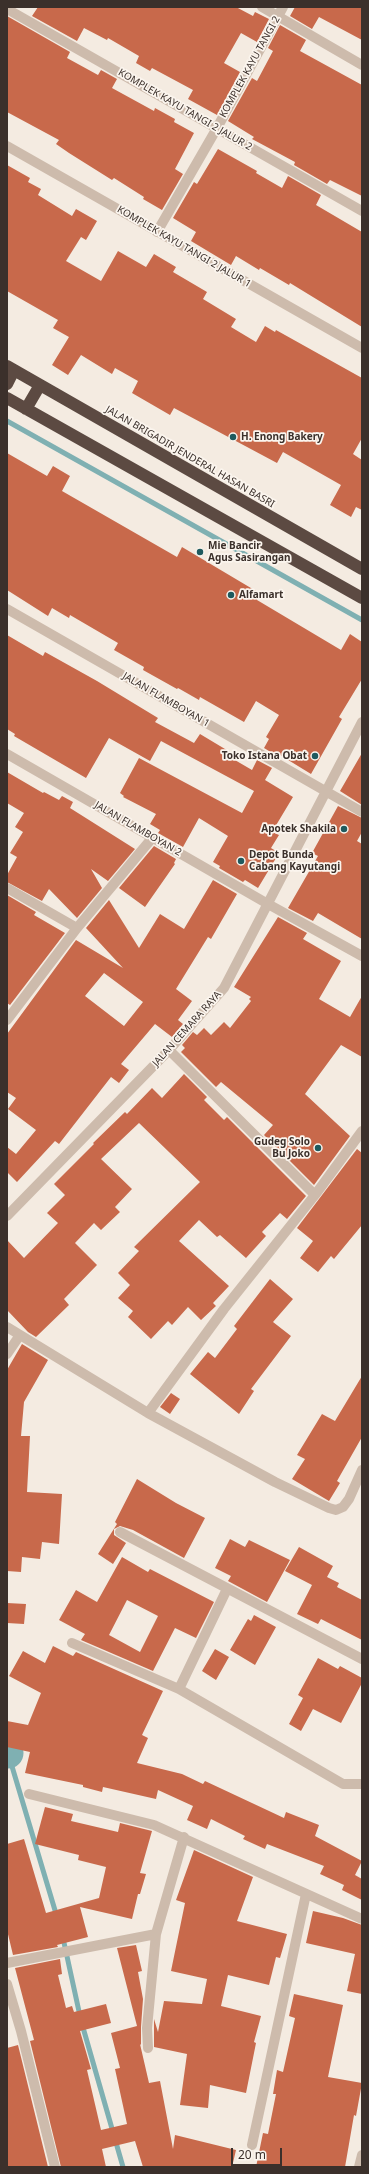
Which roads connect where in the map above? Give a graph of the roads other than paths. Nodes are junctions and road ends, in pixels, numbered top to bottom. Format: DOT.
graph roads {
  1 [pos="262,7"];
  2 [pos="7,9"];
  3 [pos="281,12"];
  4 [pos="362,65"];
  5 [pos="217,128"];
  6 [pos="7,146"];
  7 [pos="362,211"];
  8 [pos="157,232"];
  9 [pos="362,348"];
  10 [pos="11,368"];
  11 [pos="7,384"];
  12 [pos="40,385"];
  13 [pos="7,398"];
  14 [pos="26,409"];
  15 [pos="362,569"];
  16 [pos="362,598"];
  17 [pos="7,609"];
  18 [pos="362,722"];
  19 [pos="7,754"];
  20 [pos="325,791"];
  21 [pos="362,812"];
  22 [pos="153,837"];
  23 [pos="7,888"];
  24 [pos="268,904"];
  25 [pos="77,928"];
  26 [pos="362,956"];
  27 [pos="8,1015"];
  28 [pos="169,1050"];
  29 [pos="362,1131"];
  30 [pos="315,1195"];
  31 [pos="7,1216"];
  32 [pos="7,1327"];
  33 [pos="20,1335"];
  34 [pos="7,1354"];
  35 [pos="148,1413"];
  36 [pos="362,1470"];
  37 [pos="120,1532"];
  38 [pos="227,1589"];
  39 [pos="72,1643"];
  40 [pos="362,1658"];
  41 [pos="179,1689"];
  42 [pos="362,1784"];
  43 [pos="29,1794"];
  44 [pos="184,1837"];
  45 [pos="306,1894"];
  46 [pos="362,1919"];
  47 [pos="156,1934"];
  48 [pos="7,1963"];
  49 [pos="7,1984"];
  50 [pos="148,2048"];
  51 [pos="252,2145"];
  52 [pos="362,2155"];
  53 [pos="55,2167"];
  54 [pos="359,2167"];
  1 -- 3 [label="street"];
  2 -- 5 [label="street, KOMPLEK KAYU TANGI 2 JALUR 2"];
  3 -- 4 [label="street"];
  3 -- 5 [label="street, KOMPLEK KAYU TANGI 2"];
  5 -- 7 [label="street, KOMPLEK KAYU TANGI 2 JALUR 2"];
  5 -- 8 [label="street, KOMPLEK KAYU TANGI 2"];
  6 -- 8 [label="street, KOMPLEK KAYU TANGI 2 JALUR 1"];
  8 -- 9 [label="street, KOMPLEK KAYU TANGI 2 JALUR 1"];
  10 -- 11 [label="highway"];
  10 -- 12 [label="highway, JALAN BRIGADIR JENDERAL HASAN BASRI"];
  12 -- 14 [label="highway"];
  12 -- 15 [label="highway, JALAN BRIGADIR JENDERAL HASAN BASRI"];
  13 -- 14 [label="highway"];
  14 -- 16 [label="highway"];
  17 -- 20 [label="street, JALAN FLAMBOYAN 1"];
  18 -- 20 [label="street, JALAN CEMARA RAYA"];
  19 -- 22 [label="street, JALAN FLAMBOYAN 2"];
  20 -- 21 [label="street, JALAN FLAMBOYAN 1"];
  20 -- 24 [label="street, JALAN CEMARA RAYA"];
  22 -- 24 [label="street, JALAN FLAMBOYAN 2"];
  22 -- 25 [label="street"];
  23 -- 25 [label="street"];
  24 -- 26 [label="street, JALAN FLAMBOYAN 2"];
  24 -- 28 [label="street, JALAN CEMARA RAYA"];
  25 -- 27 [label="street"];
  28 -- 30 [label="street"];
  28 -- 31 [label="street, JALAN CEMARA RAYA"];
  29 -- 30 [label="street"];
  30 -- 35 [label="street"];
  32 -- 33 [label="street"];
  33 -- 34 [label="street"];
  33 -- 35 [label="street"];
  35 -- 36 [label="street"];
  37 -- 38 [label="street"];
  38 -- 40 [label="street"];
  38 -- 41 [label="street"];
  39 -- 41 [label="street"];
  41 -- 42 [label="street"];
  43 -- 44 [label="street"];
  44 -- 45 [label="street"];
  44 -- 47 [label="street"];
  45 -- 46 [label="street"];
  45 -- 51 [label="street"];
  47 -- 48 [label="street"];
  47 -- 50 [label="street"];
  49 -- 53 [label="street"];
  52 -- 54 [label="street"];
}
